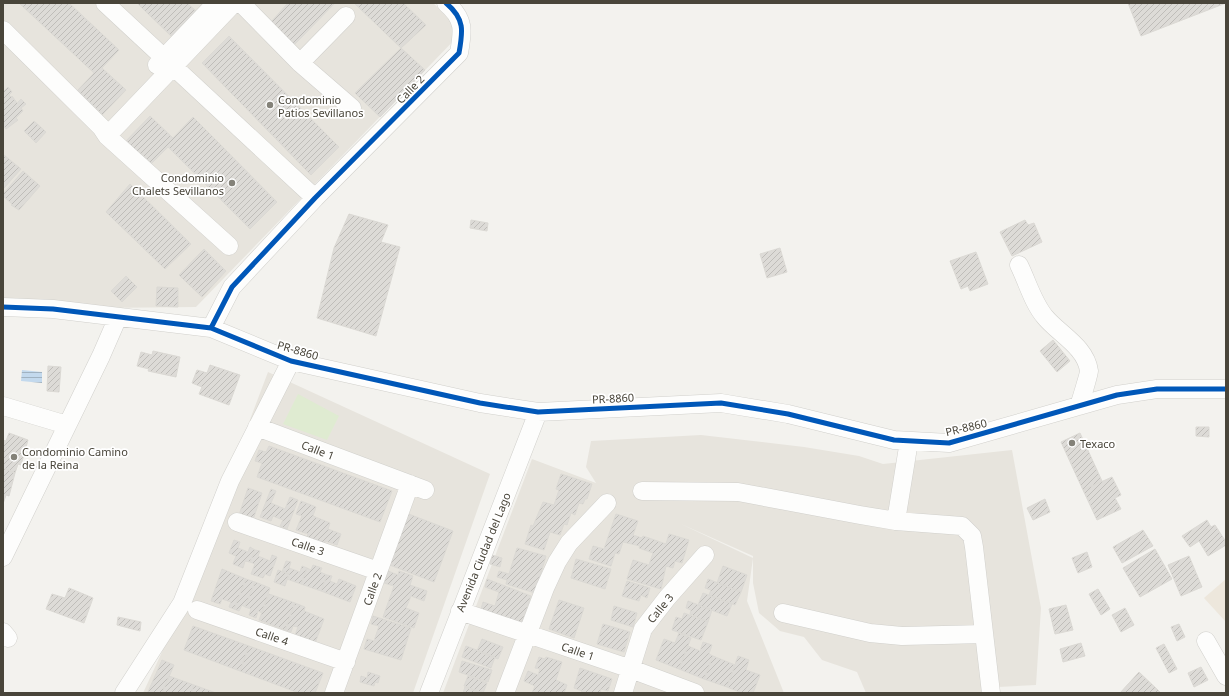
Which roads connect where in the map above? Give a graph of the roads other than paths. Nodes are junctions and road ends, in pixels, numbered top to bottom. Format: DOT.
graph roads {
  1 [pos="105,3"];
  2 [pos="216,3"];
  3 [pos="446,3"];
  4 [pos="241,4"];
  5 [pos="346,16"];
  6 [pos="3,30"];
  7 [pos="168,62"];
  8 [pos="300,63"];
  9 [pos="352,108"];
  10 [pos="104,131"];
  11 [pos="315,198"];
  12 [pos="229,246"];
  13 [pos="1019,265"];
  14 [pos="3,307"];
  15 [pos="118,317"];
  16 [pos="211,328"];
  17 [pos="291,361"];
  18 [pos="1226,389"];
  19 [pos="3,406"];
  20 [pos="1079,406"];
  21 [pos="538,412"];
  22 [pos="68,425"];
  23 [pos="257,427"];
  24 [pos="909,441"];
  25 [pos="417,487"];
  26 [pos="642,490"];
  27 [pos="607,503"];
  28 [pos="896,521"];
  29 [pos="237,522"];
  30 [pos="705,555"];
  31 [pos="3,557"];
  32 [pos="378,571"];
  33 [pos="197,610"];
  34 [pos="460,611"];
  35 [pos="783,613"];
  36 [pos="527,634"];
  37 [pos="984,634"];
  38 [pos="1206,641"];
  39 [pos="346,662"];
  40 [pos="631,669"];
  41 [pos="1226,676"];
  42 [pos="124,693"];
  43 [pos="334,693"];
  44 [pos="429,693"];
  45 [pos="505,693"];
  46 [pos="623,693"];
  47 [pos="695,693"];
  48 [pos="991,693"];
  1 -- 7 [label="street"];
  2 -- 7 [label="street"];
  3 -- 11 [label="street, Calle 2"];
  4 -- 7 [label="street"];
  4 -- 8 [label="street"];
  5 -- 8 [label="street"];
  6 -- 10 [label="street"];
  7 -- 10 [label="street"];
  7 -- 11 [label="street"];
  8 -- 9 [label="street"];
  10 -- 12 [label="street"];
  11 -- 16 [label="street, Calle 2"];
  13 -- 20 [label="street"];
  14 -- 15 [label="street, PR-8860 / PR-8860"];
  15 -- 16 [label="street, PR-8860 / PR-8860"];
  15 -- 22 [label="street"];
  16 -- 17 [label="street, PR-8860 / PR-8860"];
  17 -- 21 [label="street, PR-8860 / PR-8860"];
  17 -- 23 [label="street"];
  18 -- 20 [label="street, PR-8860 / PR-8860"];
  19 -- 22 [label="street"];
  20 -- 24 [label="street, PR-8860 / PR-8860"];
  21 -- 24 [label="street, PR-8860 / PR-8860"];
  21 -- 34 [label="street, Avenida Ciudad del Lago"];
  22 -- 31 [label="street"];
  23 -- 25 [label="street, Calle 1"];
  23 -- 42 [label="street"];
  24 -- 28 [label="street"];
  25 -- 32 [label="street, Calle 2"];
  26 -- 28 [label="street"];
  27 -- 36 [label="street"];
  28 -- 37 [label="street"];
  29 -- 32 [label="street, Calle 3"];
  30 -- 40 [label="street, Calle 3"];
  32 -- 39 [label="street, Calle 2"];
  33 -- 39 [label="street, Calle 4"];
  34 -- 36 [label="street, Calle 1"];
  34 -- 44 [label="street, Avenida Ciudad del Lago"];
  35 -- 37 [label="street"];
  36 -- 40 [label="street, Calle 1"];
  36 -- 45 [label="street"];
  37 -- 48 [label="street"];
  38 -- 41 [label="street"];
  39 -- 43 [label="street, Calle 2"];
  40 -- 46 [label="street, Calle 3"];
  40 -- 47 [label="street, Calle 1"];
}
